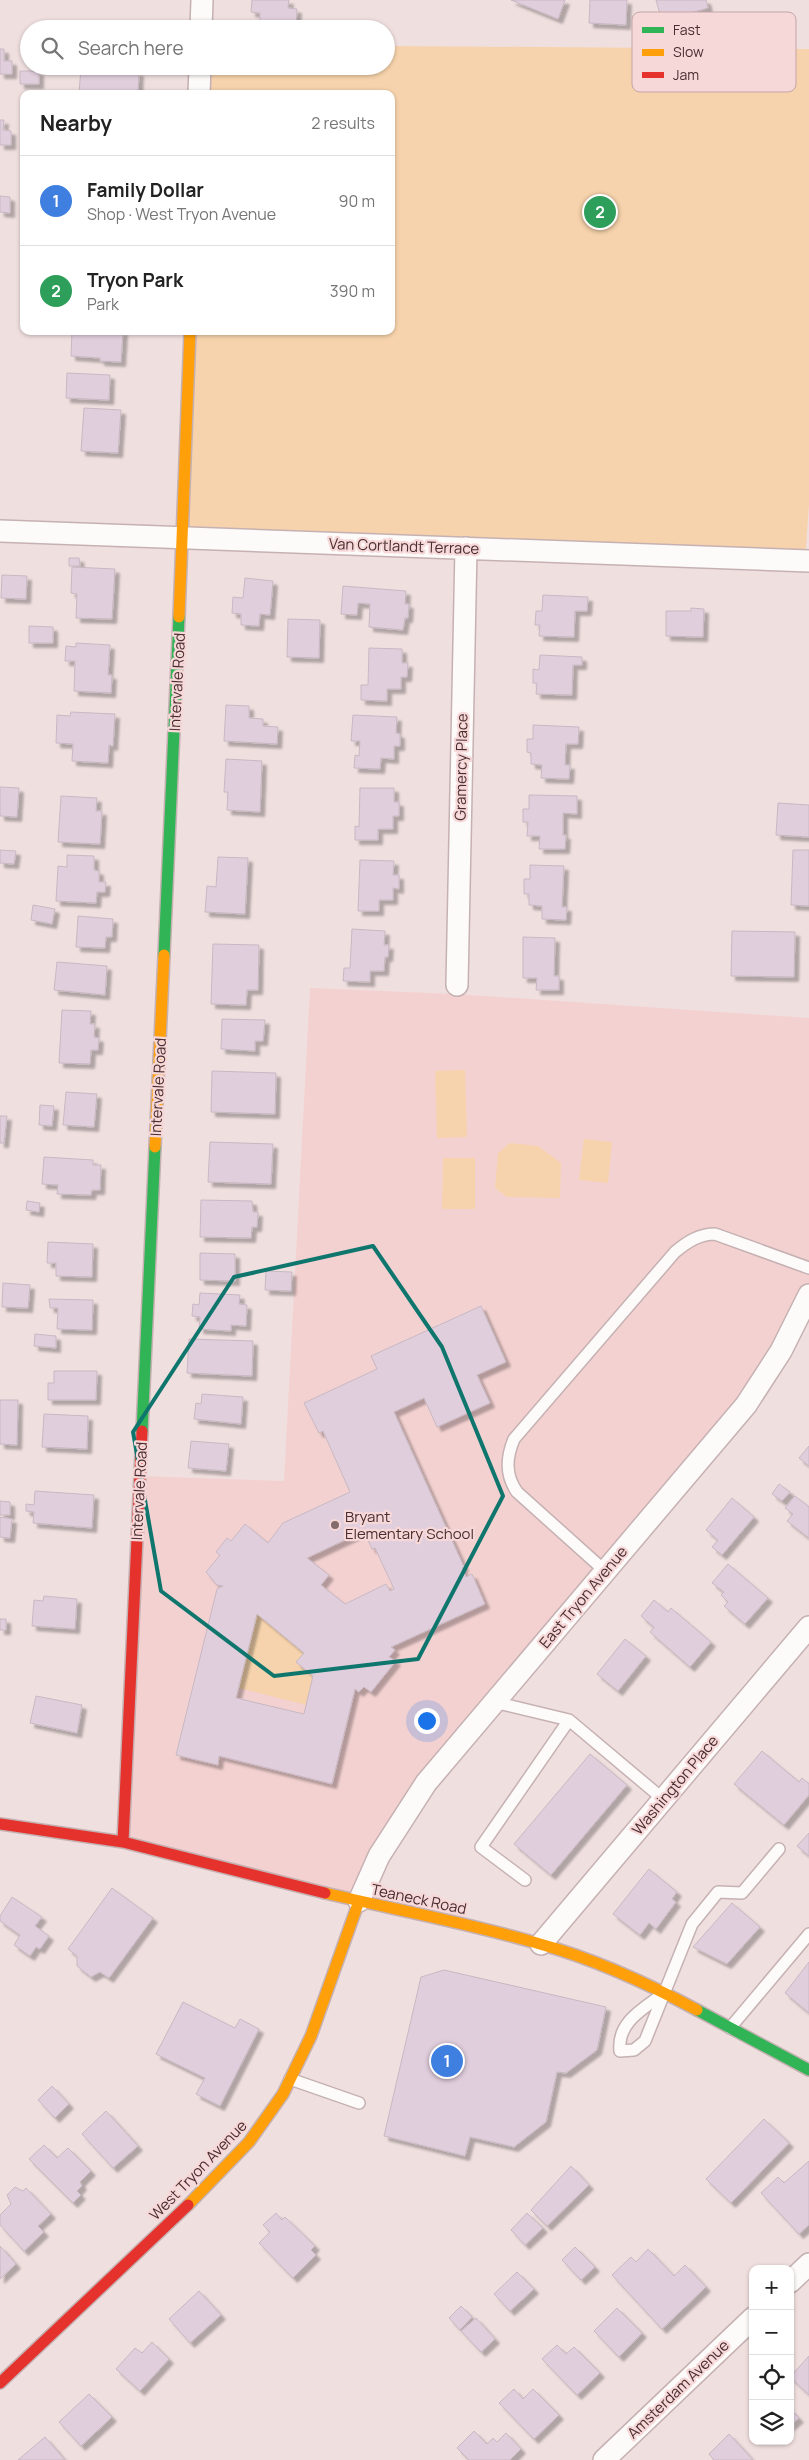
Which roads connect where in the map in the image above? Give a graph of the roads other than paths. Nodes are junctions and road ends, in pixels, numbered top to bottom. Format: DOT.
graph roads {
  1 [pos="202,0"];
  2 [pos="201,20"];
  3 [pos="200,75"];
  4 [pos="199,90"];
  5 [pos="190,335"];
  6 [pos="0,531"];
  7 [pos="183,538"];
  8 [pos="466,548"];
  9 [pos="809,561"];
  10 [pos="457,985"];
  11 [pos="809,1268"];
  12 [pos="809,1295"];
  13 [pos="605,1571"];
  14 [pos="809,1627"];
  15 [pos="494,1702"];
  16 [pos="569,1720"];
  17 [pos="663,1799"];
  18 [pos="0,1824"];
  19 [pos="123,1842"];
  20 [pos="779,1849"];
  21 [pos="525,1880"];
  22 [pos="359,1902"];
  23 [pos="809,1934"];
  24 [pos="541,1944"];
  25 [pos="665,1993"];
  26 [pos="730,2028"];
  27 [pos="809,2070"];
  28 [pos="290,2079"];
  29 [pos="359,2103"];
  30 [pos="809,2264"];
  31 [pos="794,2278"];
  32 [pos="749,2322"];
  33 [pos="0,2383"];
  34 [pos="604,2460"];
  1 -- 2 [label="street"];
  3 -- 4 [label="street"];
  5 -- 7 [label="street, Intervale Road"];
  6 -- 7 [label="street, Van Cortlandt Terrace"];
  7 -- 8 [label="street, Van Cortlandt Terrace"];
  7 -- 19 [label="street, Intervale Road"];
  8 -- 9 [label="street, Van Cortlandt Terrace"];
  8 -- 10 [label="street, Gramercy Place"];
  11 -- 13 [label="lane"];
  12 -- 13 [label="street, East Tryon Avenue"];
  13 -- 15 [label="street, East Tryon Avenue"];
  14 -- 17 [label="street, Washington Place"];
  15 -- 16 [label="lane"];
  15 -- 22 [label="street, East Tryon Avenue"];
  16 -- 17 [label="lane"];
  16 -- 21 [label="lane"];
  17 -- 24 [label="street, Washington Place"];
  18 -- 19 [label="street, Teaneck Road"];
  19 -- 22 [label="street, Teaneck Road"];
  20 -- 25 [label="lane"];
  22 -- 24 [label="street, Teaneck Road"];
  22 -- 28 [label="street, West Tryon Avenue"];
  23 -- 26 [label="lane"];
  24 -- 25 [label="street, Teaneck Road"];
  25 -- 25 [label="lane"];
  25 -- 26 [label="street, Teaneck Road"];
  26 -- 27 [label="street, Teaneck Road"];
  28 -- 29 [label="lane"];
  28 -- 33 [label="street, West Tryon Avenue"];
  30 -- 31 [label="street"];
  32 -- 34 [label="street, Amsterdam Avenue"];
}
